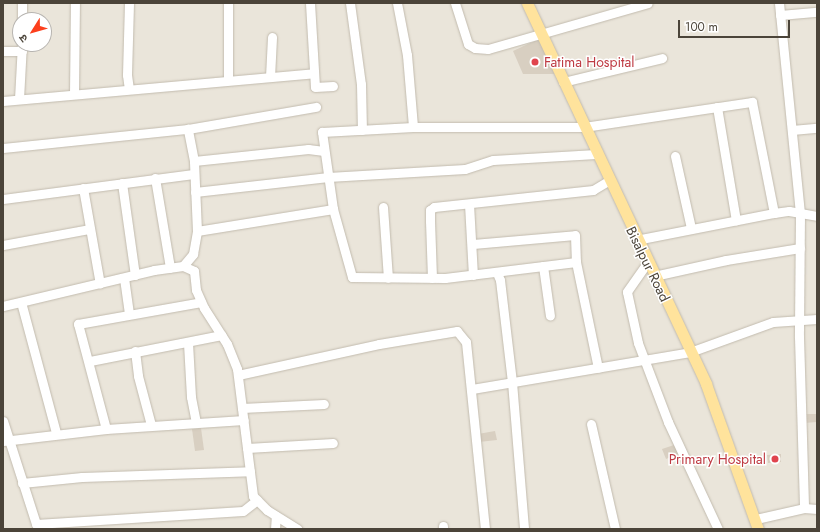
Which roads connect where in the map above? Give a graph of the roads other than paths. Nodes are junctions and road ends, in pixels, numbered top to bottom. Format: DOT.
graph roads {
  1 [pos="75,3"];
  2 [pos="129,3"];
  3 [pos="228,3"];
  4 [pos="310,3"];
  5 [pos="350,3"];
  6 [pos="397,3"];
  7 [pos="455,3"];
  8 [pos="527,3"];
  9 [pos="648,3"];
  10 [pos="778,3"];
  11 [pos="817,12"];
  12 [pos="780,15"];
  13 [pos="541,33"];
  14 [pos="272,37"];
  15 [pos="22,52"];
  16 [pos="662,58"];
  17 [pos="314,72"];
  18 [pos="270,76"];
  19 [pos="228,80"];
  20 [pos="564,82"];
  21 [pos="333,86"];
  22 [pos="130,89"];
  23 [pos="74,94"];
  24 [pos="19,99"];
  25 [pos="3,101"];
  26 [pos="316,107"];
  27 [pos="717,107"];
  28 [pos="413,127"];
  29 [pos="584,127"];
  30 [pos="817,128"];
  31 [pos="188,129"];
  32 [pos="362,130"];
  33 [pos="792,130"];
  34 [pos="3,148"];
  35 [pos="324,151"];
  36 [pos="596,154"];
  37 [pos="675,156"];
  38 [pos="194,160"];
  39 [pos="193,174"];
  40 [pos="328,177"];
  41 [pos="155,178"];
  42 [pos="608,181"];
  43 [pos="122,183"];
  44 [pos="83,188"];
  45 [pos="195,192"];
  46 [pos="3,199"];
  47 [pos="469,204"];
  48 [pos="383,207"];
  49 [pos="333,208"];
  50 [pos="774,213"];
  51 [pos="800,214"];
  52 [pos="817,216"];
  53 [pos="736,220"];
  54 [pos="691,228"];
  55 [pos="89,229"];
  56 [pos="197,231"];
  57 [pos="636,240"];
  58 [pos="473,244"];
  59 [pos="3,245"];
  60 [pos="800,248"];
  61 [pos="576,262"];
  62 [pos="647,263"];
  63 [pos="183,266"];
  64 [pos="543,266"];
  65 [pos="170,268"];
  66 [pos="496,273"];
  67 [pos="135,275"];
  68 [pos="473,275"];
  69 [pos="654,276"];
  70 [pos="124,278"];
  71 [pos="388,278"];
  72 [pos="432,278"];
  73 [pos="100,284"];
  74 [pos="21,302"];
  75 [pos="201,302"];
  76 [pos="3,306"];
  77 [pos="129,313"];
  78 [pos="550,316"];
  79 [pos="799,318"];
  80 [pos="817,319"];
  81 [pos="221,335"];
  82 [pos="188,343"];
  83 [pos="135,351"];
  84 [pos="690,352"];
  85 [pos="644,360"];
  86 [pos="90,361"];
  87 [pos="598,368"];
  88 [pos="238,375"];
  89 [pos="512,382"];
  90 [pos="472,389"];
  91 [pos="324,404"];
  92 [pos="242,408"];
  93 [pos="244,420"];
  94 [pos="3,421"];
  95 [pos="196,422"];
  96 [pos="591,424"];
  97 [pos="151,425"];
  98 [pos="106,429"];
  99 [pos="56,433"];
  100 [pos="6,440"];
  101 [pos="333,444"];
  102 [pos="247,448"];
  103 [pos="250,471"];
  104 [pos="22,483"];
  105 [pos="258,500"];
  106 [pos="804,508"];
  107 [pos="817,510"];
  108 [pos="276,516"];
  109 [pos="757,524"];
  110 [pos="117,525"];
  111 [pos="275,529"];
  112 [pos="298,529"];
  113 [pos="484,529"];
  114 [pos="524,529"];
  115 [pos="615,529"];
  116 [pos="718,529"];
  1 -- 23 [label="street"];
  2 -- 22 [label="street"];
  3 -- 19 [label="street"];
  4 -- 17 [label="street"];
  5 -- 32 [label="street"];
  6 -- 28 [label="street"];
  7 -- 13 [label="street"];
  8 -- 13 [label="main road, Bisalpur Road"];
  9 -- 13 [label="street"];
  10 -- 12 [label="street"];
  11 -- 12 [label="street"];
  12 -- 33 [label="street"];
  13 -- 20 [label="main road, Bisalpur Road"];
  14 -- 18 [label="street"];
  15 -- 24 [label="street"];
  16 -- 20 [label="street"];
  17 -- 18 [label="street"];
  17 -- 21 [label="street"];
  18 -- 19 [label="street"];
  19 -- 22 [label="street"];
  20 -- 29 [label="main road, Bisalpur Road"];
  22 -- 23 [label="street"];
  23 -- 24 [label="street"];
  24 -- 25 [label="street"];
  26 -- 31 [label="street"];
  27 -- 29 [label="street"];
  27 -- 50 [label="street"];
  27 -- 53 [label="street"];
  28 -- 29 [label="street"];
  28 -- 32 [label="street"];
  29 -- 36 [label="main road, Bisalpur Road"];
  30 -- 33 [label="street"];
  31 -- 34 [label="street"];
  31 -- 38 [label="street"];
  32 -- 35 [label="street"];
  33 -- 51 [label="street"];
  35 -- 38 [label="street"];
  35 -- 40 [label="street"];
  36 -- 40 [label="street"];
  36 -- 42 [label="main road, Bisalpur Road"];
  37 -- 54 [label="street"];
  38 -- 39 [label="street"];
  39 -- 41 [label="street"];
  39 -- 45 [label="street"];
  40 -- 45 [label="street"];
  40 -- 49 [label="street"];
  41 -- 43 [label="street"];
  41 -- 65 [label="street"];
  42 -- 47 [label="street"];
  42 -- 57 [label="main road, Bisalpur Road"];
  43 -- 44 [label="street"];
  43 -- 67 [label="street"];
  44 -- 46 [label="street"];
  44 -- 55 [label="street"];
  45 -- 56 [label="street"];
  47 -- 58 [label="street"];
  47 -- 72 [label="street"];
  48 -- 71 [label="street"];
  49 -- 56 [label="street"];
  49 -- 71 [label="street"];
  50 -- 51 [label="street"];
  50 -- 53 [label="street"];
  51 -- 52 [label="street"];
  51 -- 60 [label="street"];
  53 -- 54 [label="street"];
  54 -- 57 [label="street"];
  55 -- 59 [label="street"];
  55 -- 73 [label="street"];
  56 -- 63 [label="street"];
  57 -- 62 [label="main road, Bisalpur Road"];
  58 -- 61 [label="street"];
  58 -- 68 [label="street"];
  60 -- 69 [label="street"];
  60 -- 79 [label="street"];
  61 -- 64 [label="street"];
  61 -- 87 [label="street"];
  62 -- 69 [label="main road, Bisalpur Road"];
  62 -- 85 [label="street"];
  63 -- 65 [label="street"];
  63 -- 75 [label="street"];
  64 -- 66 [label="street"];
  64 -- 78 [label="street"];
  65 -- 67 [label="street"];
  66 -- 68 [label="street"];
  66 -- 89 [label="street"];
  67 -- 70 [label="street"];
  68 -- 72 [label="street"];
  69 -- 84 [label="main road, Bisalpur Road"];
  70 -- 73 [label="street"];
  70 -- 77 [label="street"];
  71 -- 72 [label="street"];
  73 -- 74 [label="street"];
  74 -- 76 [label="street"];
  74 -- 99 [label="street"];
  75 -- 77 [label="street"];
  75 -- 81 [label="street"];
  77 -- 86 [label="street"];
  79 -- 80 [label="street"];
  79 -- 84 [label="street"];
  79 -- 106 [label="street"];
  81 -- 82 [label="street"];
  81 -- 88 [label="street"];
  82 -- 83 [label="street"];
  82 -- 95 [label="street"];
  83 -- 86 [label="street"];
  83 -- 97 [label="street"];
  84 -- 85 [label="street"];
  84 -- 109 [label="main road, Bisalpur Road"];
  85 -- 87 [label="street"];
  85 -- 116 [label="street"];
  86 -- 98 [label="street"];
  87 -- 89 [label="street"];
  88 -- 90 [label="street"];
  88 -- 92 [label="street"];
  89 -- 90 [label="street"];
  89 -- 114 [label="street"];
  90 -- 113 [label="street"];
  91 -- 92 [label="street"];
  92 -- 93 [label="street"];
  93 -- 95 [label="street"];
  93 -- 102 [label="street"];
  94 -- 100 [label="street"];
  95 -- 97 [label="street"];
  96 -- 115 [label="street"];
  97 -- 98 [label="street"];
  98 -- 99 [label="street"];
  99 -- 100 [label="street"];
  100 -- 104 [label="street"];
  101 -- 102 [label="street"];
  102 -- 103 [label="street"];
  103 -- 104 [label="street"];
  103 -- 105 [label="street"];
  104 -- 110 [label="street"];
  105 -- 108 [label="street"];
  105 -- 110 [label="street"];
  106 -- 107 [label="street"];
  106 -- 109 [label="street"];
  108 -- 111 [label="street"];
  108 -- 112 [label="street"];
}
